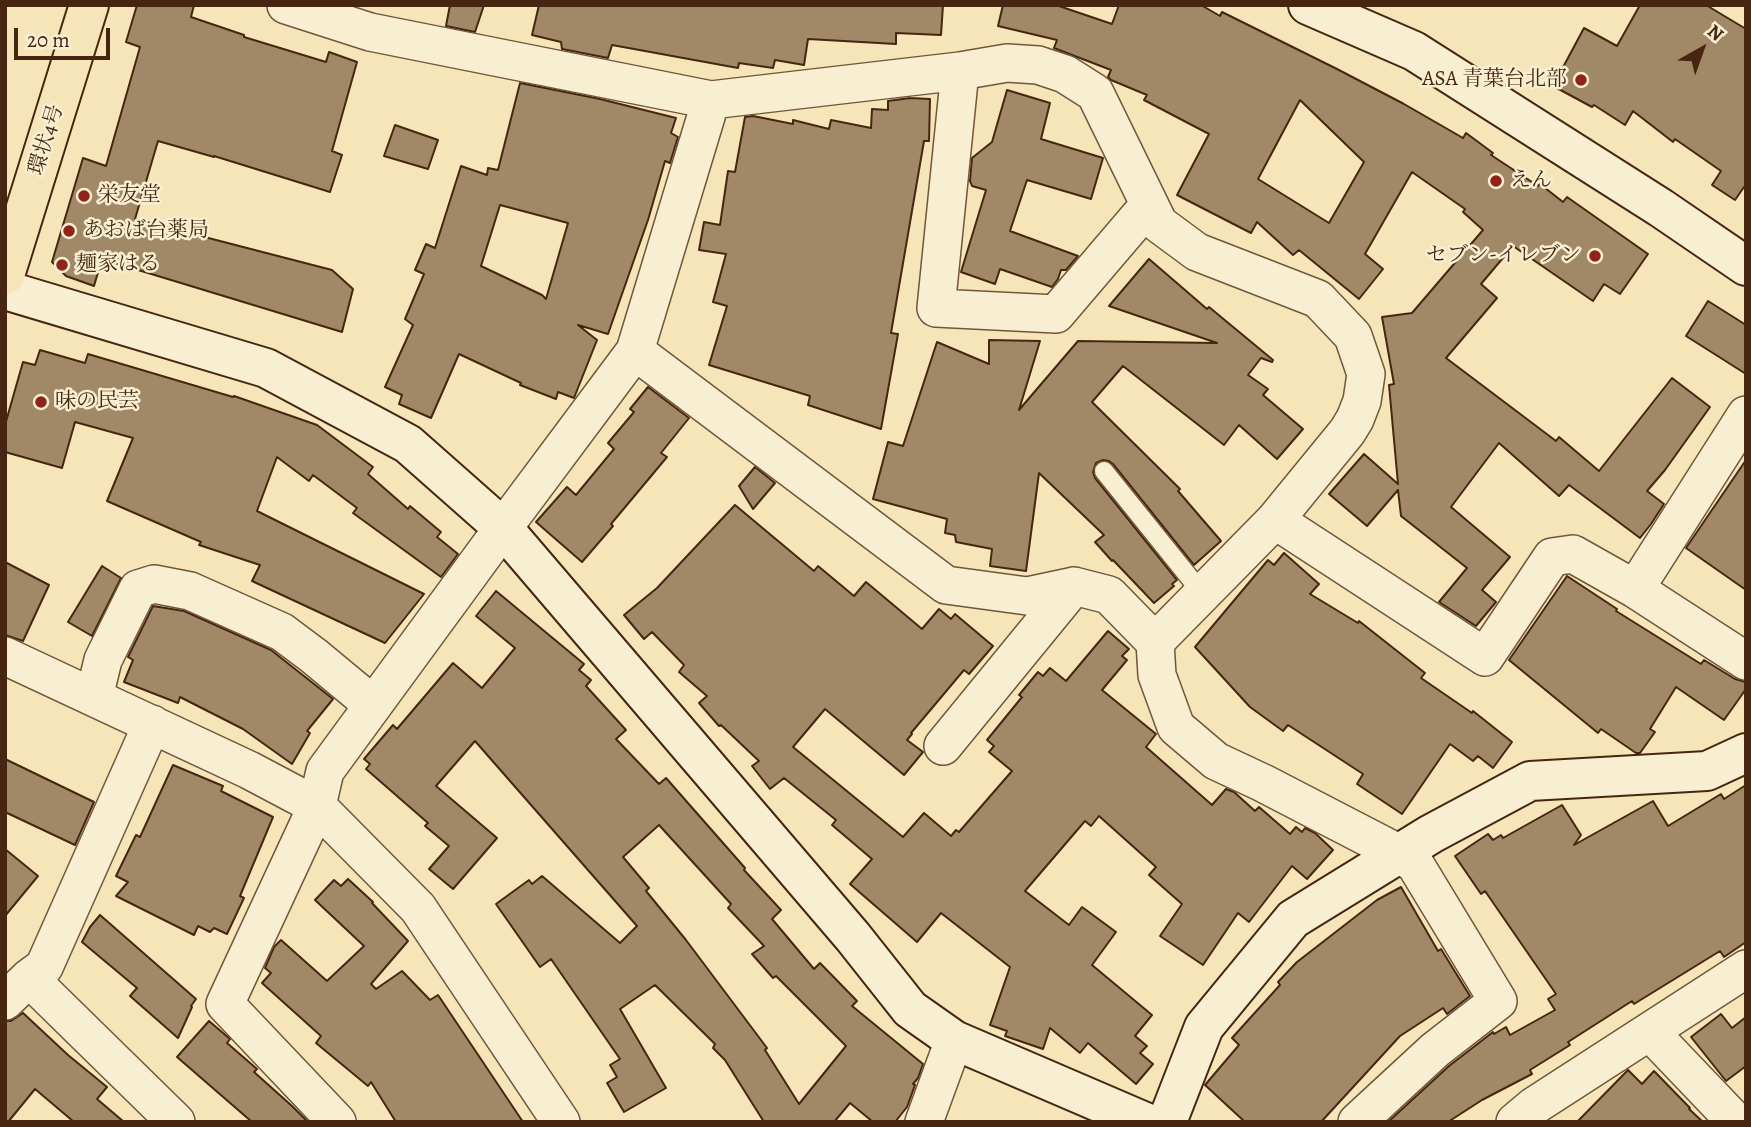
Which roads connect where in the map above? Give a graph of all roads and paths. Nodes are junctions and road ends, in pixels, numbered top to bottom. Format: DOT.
graph roads {
  1 [pos="89,5"];
  2 [pos="286,5"];
  3 [pos="1308,5"];
  4 [pos="960,71"];
  5 [pos="711,100"];
  6 [pos="1149,205"];
  7 [pos="1746,266"];
  8 [pos="5,275"];
  9 [pos="5,290"];
  10 [pos="635,351"];
  11 [pos="1746,415"];
  12 [pos="1104,471"];
  13 [pos="1275,520"];
  14 [pos="503,528"];
  15 [pos="1074,586"];
  16 [pos="1635,589"];
  17 [pos="1202,593"];
  18 [pos="1155,642"];
  19 [pos="5,656"];
  20 [pos="1746,662"];
  21 [pos="94,697"];
  22 [pos="373,705"];
  23 [pos="152,724"];
  24 [pos="943,746"];
  25 [pos="1746,753"];
  26 [pos="317,806"];
  27 [pos="1400,854"];
  28 [pos="1746,969"];
  29 [pos="17,989"];
  30 [pos="1650,1032"];
  31 [pos="954,1040"];
  32 [pos="176,1122"];
  33 [pos="337,1122"];
  34 [pos="561,1122"];
  35 [pos="924,1122"];
  36 [pos="1144,1122"];
  37 [pos="1167,1122"];
  38 [pos="1357,1122"];
  39 [pos="1515,1122"];
  40 [pos="1736,1122"];
  1 -- 8 [label="main road, 環状4号"];
  2 -- 5 [label="street"];
  3 -- 7 [label="street"];
  4 -- 5 [label="street"];
  4 -- 6 [label="street"];
  4 -- 6 [label="street"];
  5 -- 10 [label="street"];
  6 -- 13 [label="street"];
  9 -- 14 [label="street"];
  10 -- 14 [label="street"];
  10 -- 15 [label="street"];
  11 -- 16 [label="street"];
  12 -- 17 [label="lane"];
  13 -- 16 [label="street"];
  13 -- 17 [label="street"];
  14 -- 22 [label="street"];
  14 -- 31 [label="street"];
  15 -- 18 [label="street"];
  15 -- 24 [label="street"];
  16 -- 20 [label="street"];
  17 -- 18 [label="street"];
  18 -- 27 [label="street"];
  19 -- 21 [label="street"];
  21 -- 22 [label="street"];
  21 -- 23 [label="street"];
  22 -- 26 [label="street"];
  23 -- 26 [label="street"];
  23 -- 29 [label="street"];
  25 -- 27 [label="street"];
  26 -- 33 [label="street"];
  26 -- 34 [label="street"];
  27 -- 37 [label="street"];
  27 -- 38 [label="street"];
  28 -- 30 [label="street"];
  29 -- 32 [label="street"];
  30 -- 39 [label="street"];
  30 -- 40 [label="street"];
  31 -- 35 [label="street"];
  31 -- 36 [label="street"];
}
